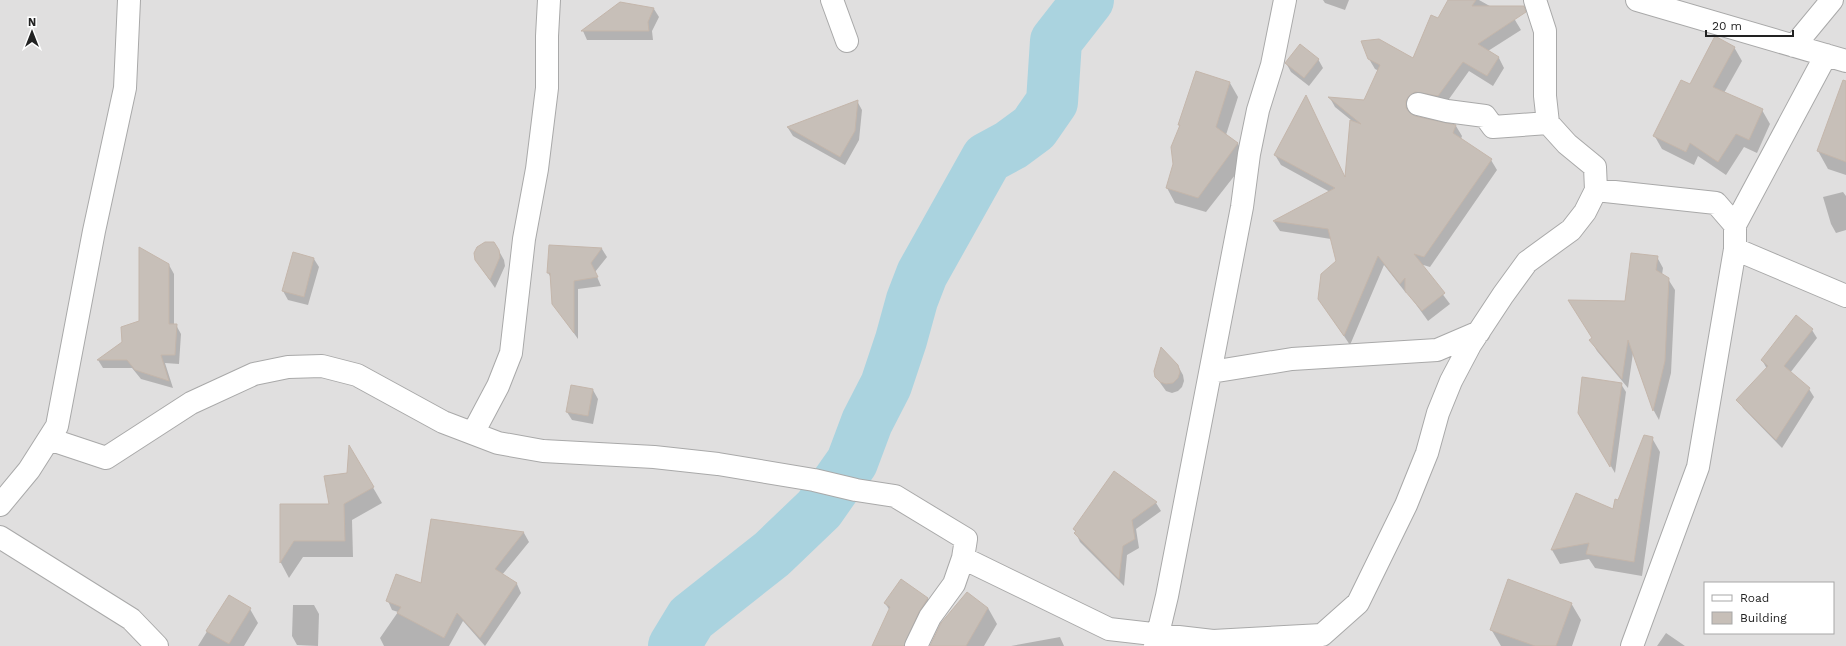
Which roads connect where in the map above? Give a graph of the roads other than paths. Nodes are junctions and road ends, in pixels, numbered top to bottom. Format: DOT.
graph roads {
  1 [pos="129,0"];
  2 [pos="550,0"];
  3 [pos="832,0"];
  4 [pos="1286,0"];
  5 [pos="1535,0"];
  6 [pos="1637,0"];
  7 [pos="1832,0"];
  8 [pos="847,41"];
  9 [pos="1794,46"];
  10 [pos="1836,58"];
  11 [pos="1418,104"];
  12 [pos="1548,123"];
  13 [pos="1596,190"];
  14 [pos="1735,225"];
  15 [pos="1735,249"];
  16 [pos="1846,296"];
  17 [pos="1479,332"];
  18 [pos="1211,372"];
  19 [pos="473,434"];
  20 [pos="49,439"];
  21 [pos="0,505"];
  22 [pos="0,537"];
  23 [pos="963,558"];
  24 [pos="1156,640"];
  25 [pos="157,646"];
  26 [pos="916,646"];
  27 [pos="1632,646"];
  1 -- 20 [label="street"];
  2 -- 19 [label="street"];
  3 -- 8 [label="street"];
  4 -- 18 [label="street"];
  5 -- 12 [label="street"];
  6 -- 9 [label="street"];
  7 -- 9 [label="street"];
  9 -- 10 [label="street"];
  10 -- 14 [label="street"];
  11 -- 12 [label="street"];
  12 -- 13 [label="street"];
  13 -- 14 [label="street"];
  13 -- 17 [label="street"];
  14 -- 15 [label="street"];
  15 -- 16 [label="street"];
  15 -- 27 [label="street"];
  17 -- 18 [label="street"];
  17 -- 24 [label="street"];
  18 -- 24 [label="street"];
  19 -- 20 [label="street"];
  19 -- 23 [label="street"];
  20 -- 21 [label="street"];
  22 -- 25 [label="street"];
  23 -- 24 [label="street"];
  23 -- 26 [label="street"];
}
